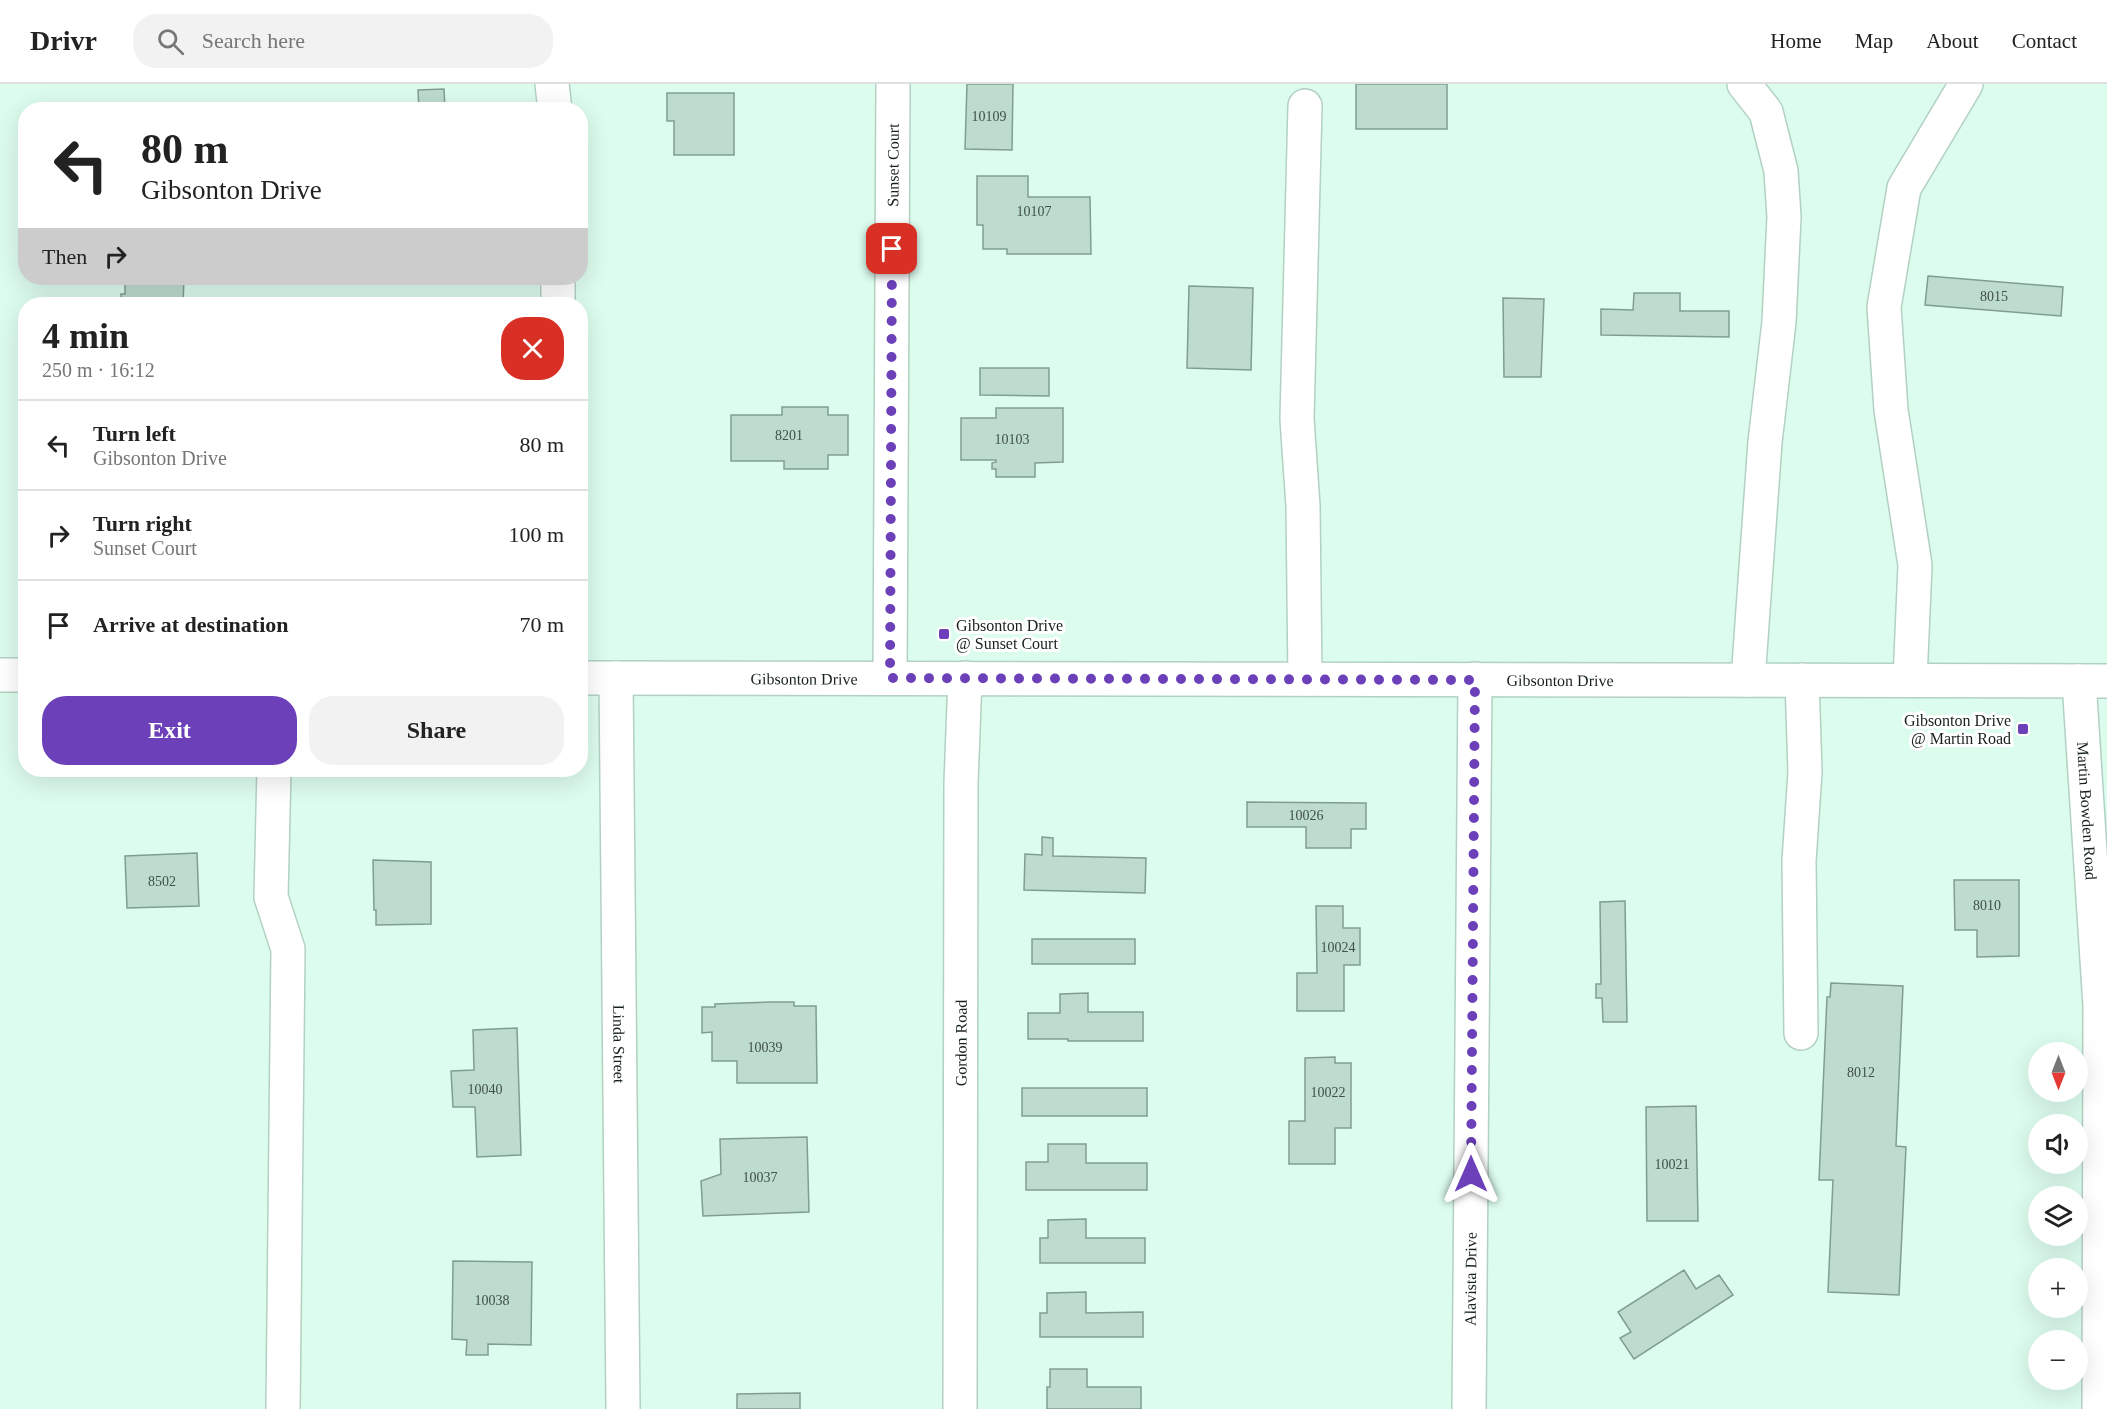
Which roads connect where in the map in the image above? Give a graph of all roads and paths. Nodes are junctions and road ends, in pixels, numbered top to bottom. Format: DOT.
graph roads {
  1 [pos="552,84"];
  2 [pos="893,84"];
  3 [pos="1744,84"];
  4 [pos="1966,84"];
  5 [pos="554,102"];
  6 [pos="1305,106"];
  7 [pos="0,675"];
  8 [pos="18,675"];
  9 [pos="588,678"];
  10 [pos="616,678"];
  11 [pos="890,678"];
  12 [pos="965,678"];
  13 [pos="1305,679"];
  14 [pos="1475,680"];
  15 [pos="1748,680"];
  16 [pos="1803,680"];
  17 [pos="1910,680"];
  18 [pos="2093,681"];
  19 [pos="274,777"];
  20 [pos="1801,1033"];
  21 [pos="283,1409"];
  22 [pos="623,1409"];
  23 [pos="960,1409"];
  24 [pos="1469,1409"];
  25 [pos="2099,1409"];
  1 -- 5 [label="street"];
  2 -- 11 [label="street, Sunset Court"];
  3 -- 15 [label="street"];
  4 -- 17 [label="street"];
  6 -- 13 [label="street"];
  7 -- 8 [label="street"];
  9 -- 10 [label="street, Gibsonton Drive"];
  10 -- 11 [label="street, Gibsonton Drive"];
  10 -- 22 [label="street, Linda Street"];
  11 -- 12 [label="street, Gibsonton Drive"];
  12 -- 13 [label="street, Gibsonton Drive"];
  12 -- 23 [label="street, Gordon Road"];
  13 -- 14 [label="street, Gibsonton Drive"];
  14 -- 15 [label="street, Gibsonton Drive"];
  14 -- 24 [label="street, Alavista Drive"];
  15 -- 16 [label="street, Gibsonton Drive"];
  16 -- 17 [label="street, Gibsonton Drive"];
  16 -- 20 [label="street"];
  17 -- 18 [label="street, Gibsonton Drive"];
  18 -- 25 [label="street, Martin Bowden Road"];
  19 -- 21 [label="street"];
}
